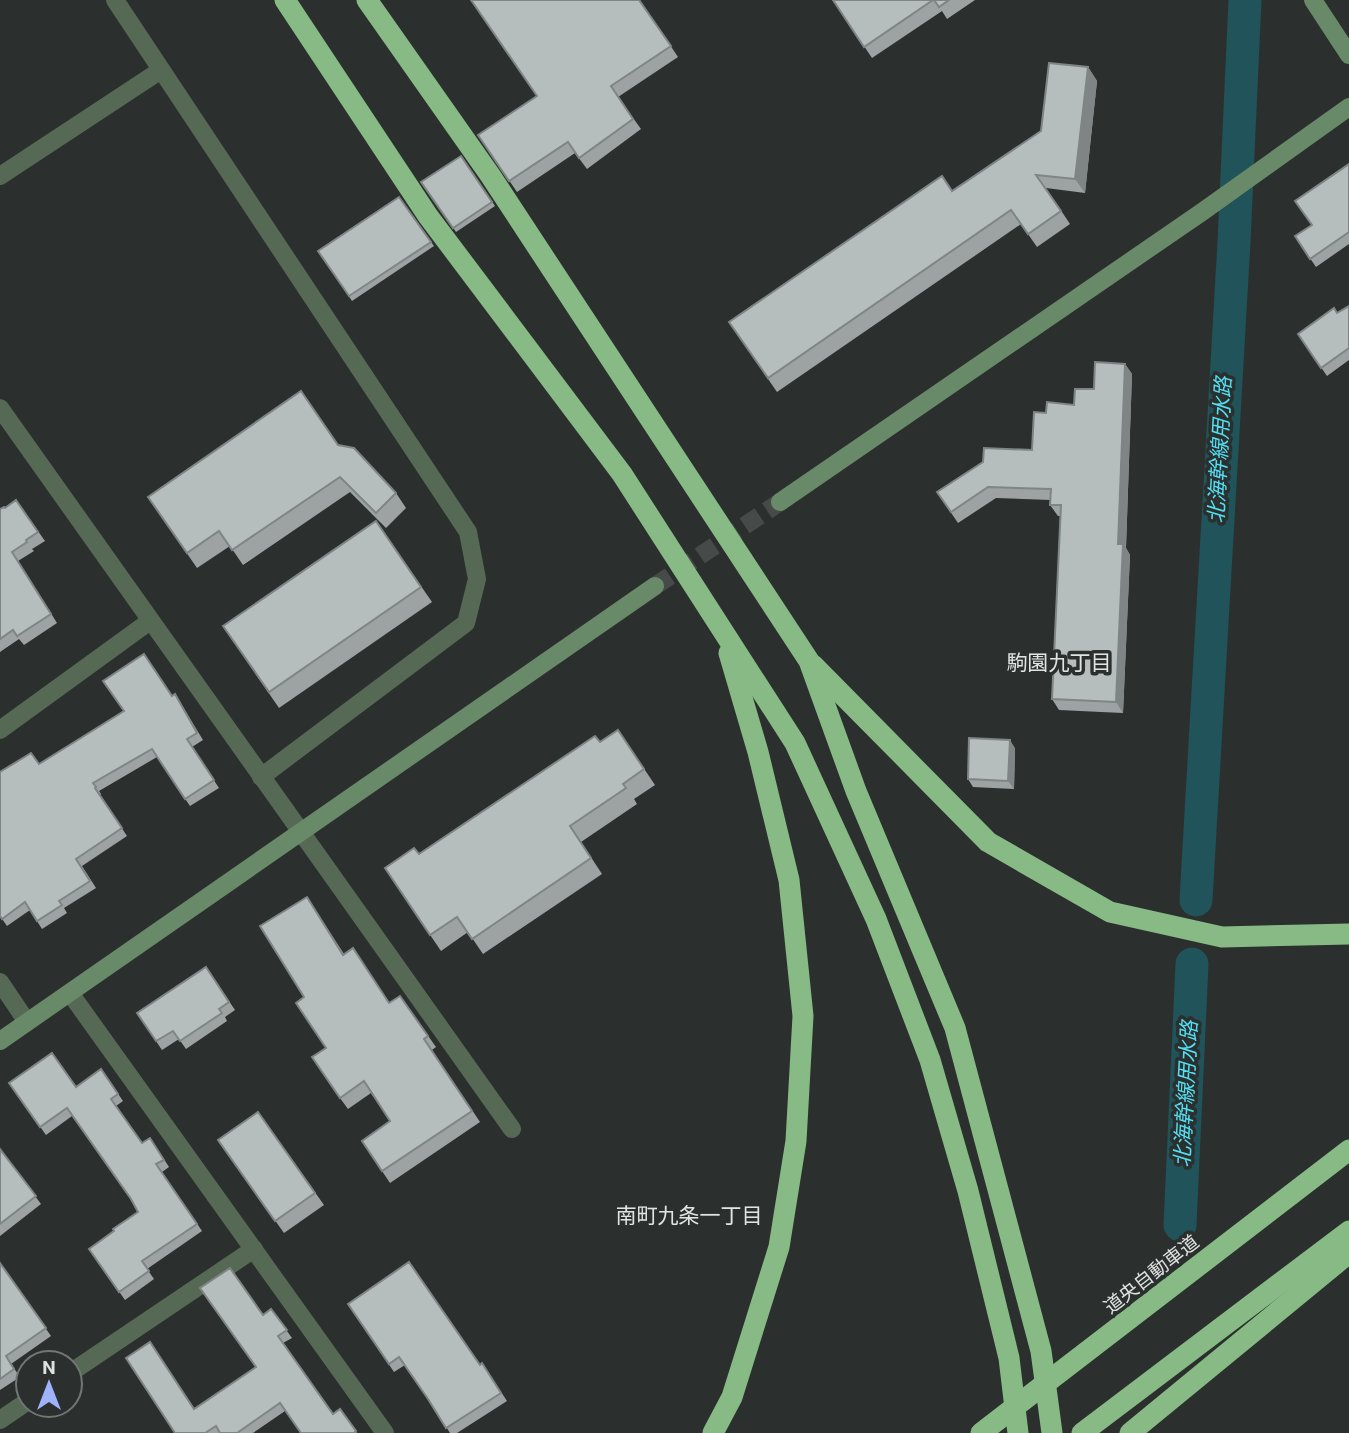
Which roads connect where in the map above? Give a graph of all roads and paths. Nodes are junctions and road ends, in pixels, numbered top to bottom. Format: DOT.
graph roads {
  1 [pos="115,0"];
  2 [pos="285,0"];
  3 [pos="367,0"];
  4 [pos="1313,0"];
  5 [pos="1349,55"];
  6 [pos="161,70"];
  7 [pos="1349,107"];
  8 [pos="0,176"];
  9 [pos="0,408"];
  10 [pos="780,502"];
  11 [pos="655,586"];
  12 [pos="150,621"];
  13 [pos="723,631"];
  14 [pos="809,661"];
  15 [pos="0,730"];
  16 [pos="261,777"];
  17 [pos="302,833"];
  18 [pos="1349,934"];
  19 [pos="0,982"];
  20 [pos="69,993"];
  21 [pos="27,1022"];
  22 [pos="0,1041"];
  23 [pos="512,1129"];
  24 [pos="1349,1150"];
  25 [pos="1349,1231"];
  26 [pos="254,1249"];
  27 [pos="1349,1253"];
  28 [pos="84,1364"];
  29 [pos="385,1433"];
  30 [pos="713,1433"];
  31 [pos="981,1433"];
  32 [pos="1018,1433"];
  33 [pos="1052,1433"];
  34 [pos="1082,1433"];
  35 [pos="1130,1433"];
  1 -- 6 [label="street"];
  2 -- 13 [label="highway"];
  3 -- 14 [label="highway"];
  4 -- 5 [label="street"];
  6 -- 8 [label="street"];
  6 -- 16 [label="street"];
  7 -- 10 [label="street"];
  9 -- 12 [label="street"];
  11 -- 17 [label="street"];
  12 -- 15 [label="street"];
  12 -- 16 [label="street"];
  13 -- 30 [label="highway"];
  13 -- 32 [label="highway"];
  14 -- 18 [label="highway"];
  14 -- 33 [label="highway"];
  16 -- 17 [label="street"];
  17 -- 20 [label="street"];
  17 -- 23 [label="street"];
  19 -- 21 [label="street"];
  20 -- 21 [label="street"];
  20 -- 26 [label="street"];
  21 -- 22 [label="street"];
  24 -- 31 [label="highway, 道央自動車道"];
  25 -- 34 [label="highway"];
  26 -- 28 [label="street"];
  26 -- 29 [label="street"];
  27 -- 35 [label="highway"];
}
